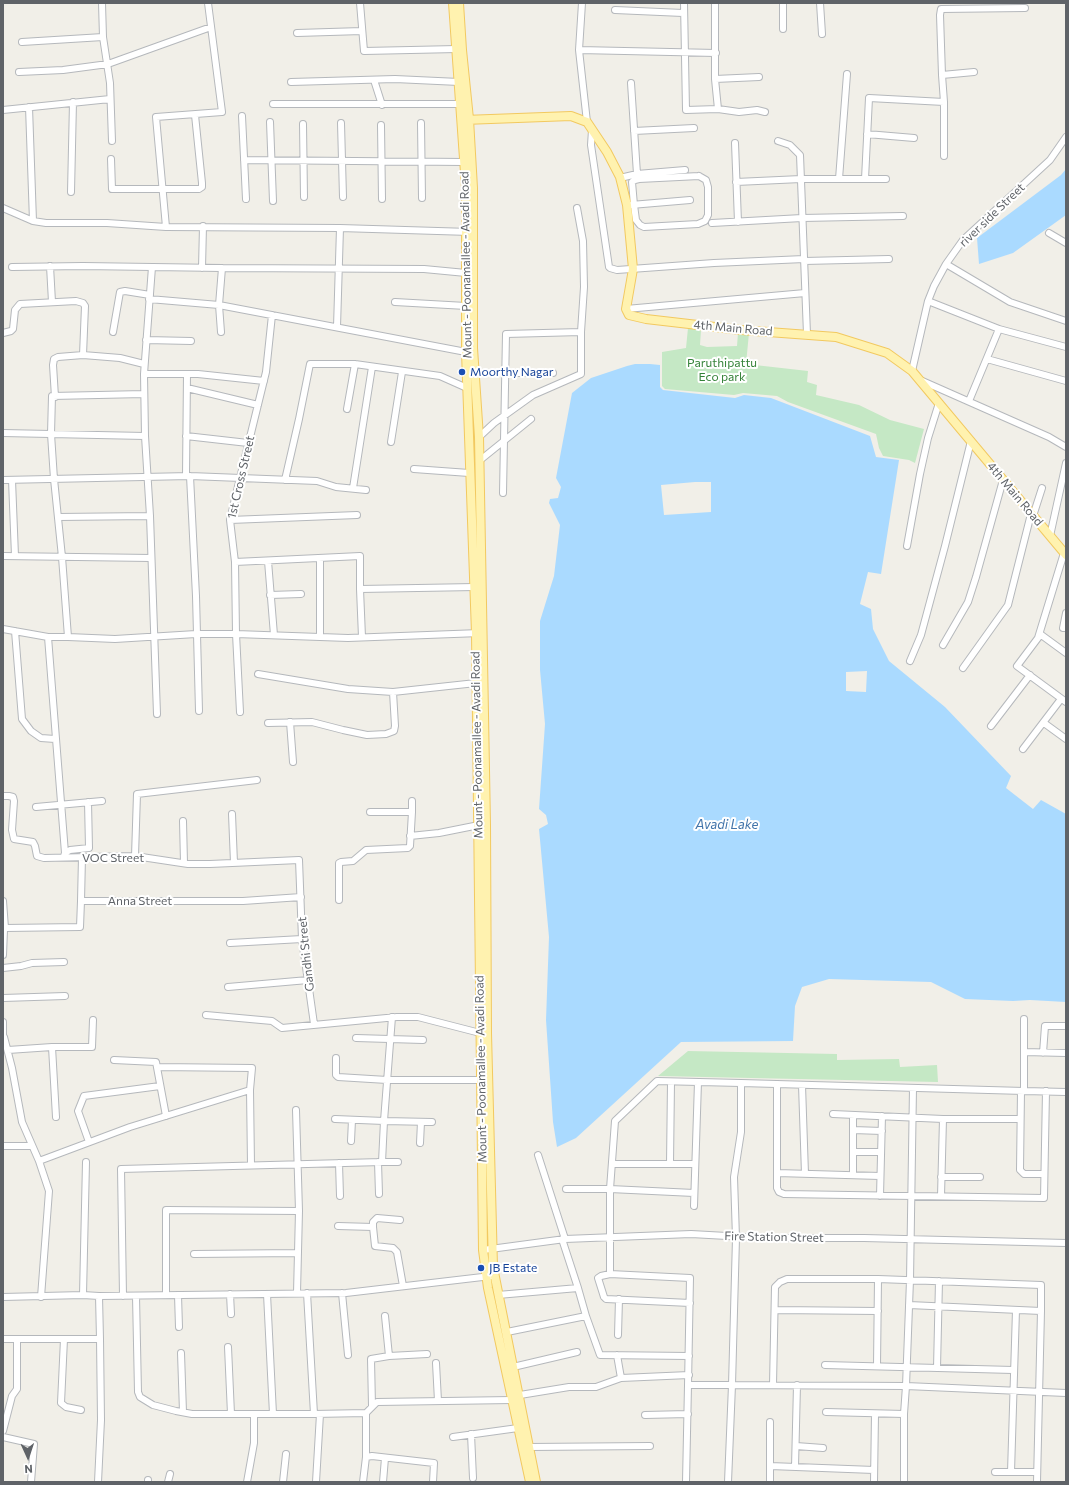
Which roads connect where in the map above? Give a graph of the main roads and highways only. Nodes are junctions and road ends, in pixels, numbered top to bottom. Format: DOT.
graph roads {
  1 [pos="453,3"];
  2 [pos="459,3"];
  3 [pos="465,120"];
  4 [pos="470,232"];
  5 [pos="1065,554"];
  6 [pos="479,633"];
  7 [pos="484,1034"];
  8 [pos="490,1276"];
  9 [pos="530,1482"];
  10 [pos="536,1482"];
  1 -- 3 [label="main road, Mount - Poonamallee - Avadi Road"];
  2 -- 3 [label="main road, Mount - Poonamallee - Avadi Road"];
  3 -- 4 [label="main road, Mount - Poonamallee - Avadi Road"];
  3 -- 4 [label="main road, Mount - Poonamallee - Avadi Road"];
  3 -- 5 [label="main road, 4th Main Road"];
  4 -- 6 [label="main road, Mount - Poonamallee - Avadi Road"];
  4 -- 6 [label="main road, Mount - Poonamallee - Avadi Road"];
  6 -- 7 [label="main road, Mount - Poonamallee - Avadi Road"];
  6 -- 7 [label="main road, Mount - Poonamallee - Avadi Road"];
  7 -- 8 [label="main road, Mount - Poonamallee - Avadi Road"];
  7 -- 8 [label="main road, Mount - Poonamallee - Avadi Road"];
  8 -- 9 [label="main road, Mount - Poonamallee - Avadi Road"];
  8 -- 10 [label="main road, Mount - Poonamallee - Avadi Road"];
}
